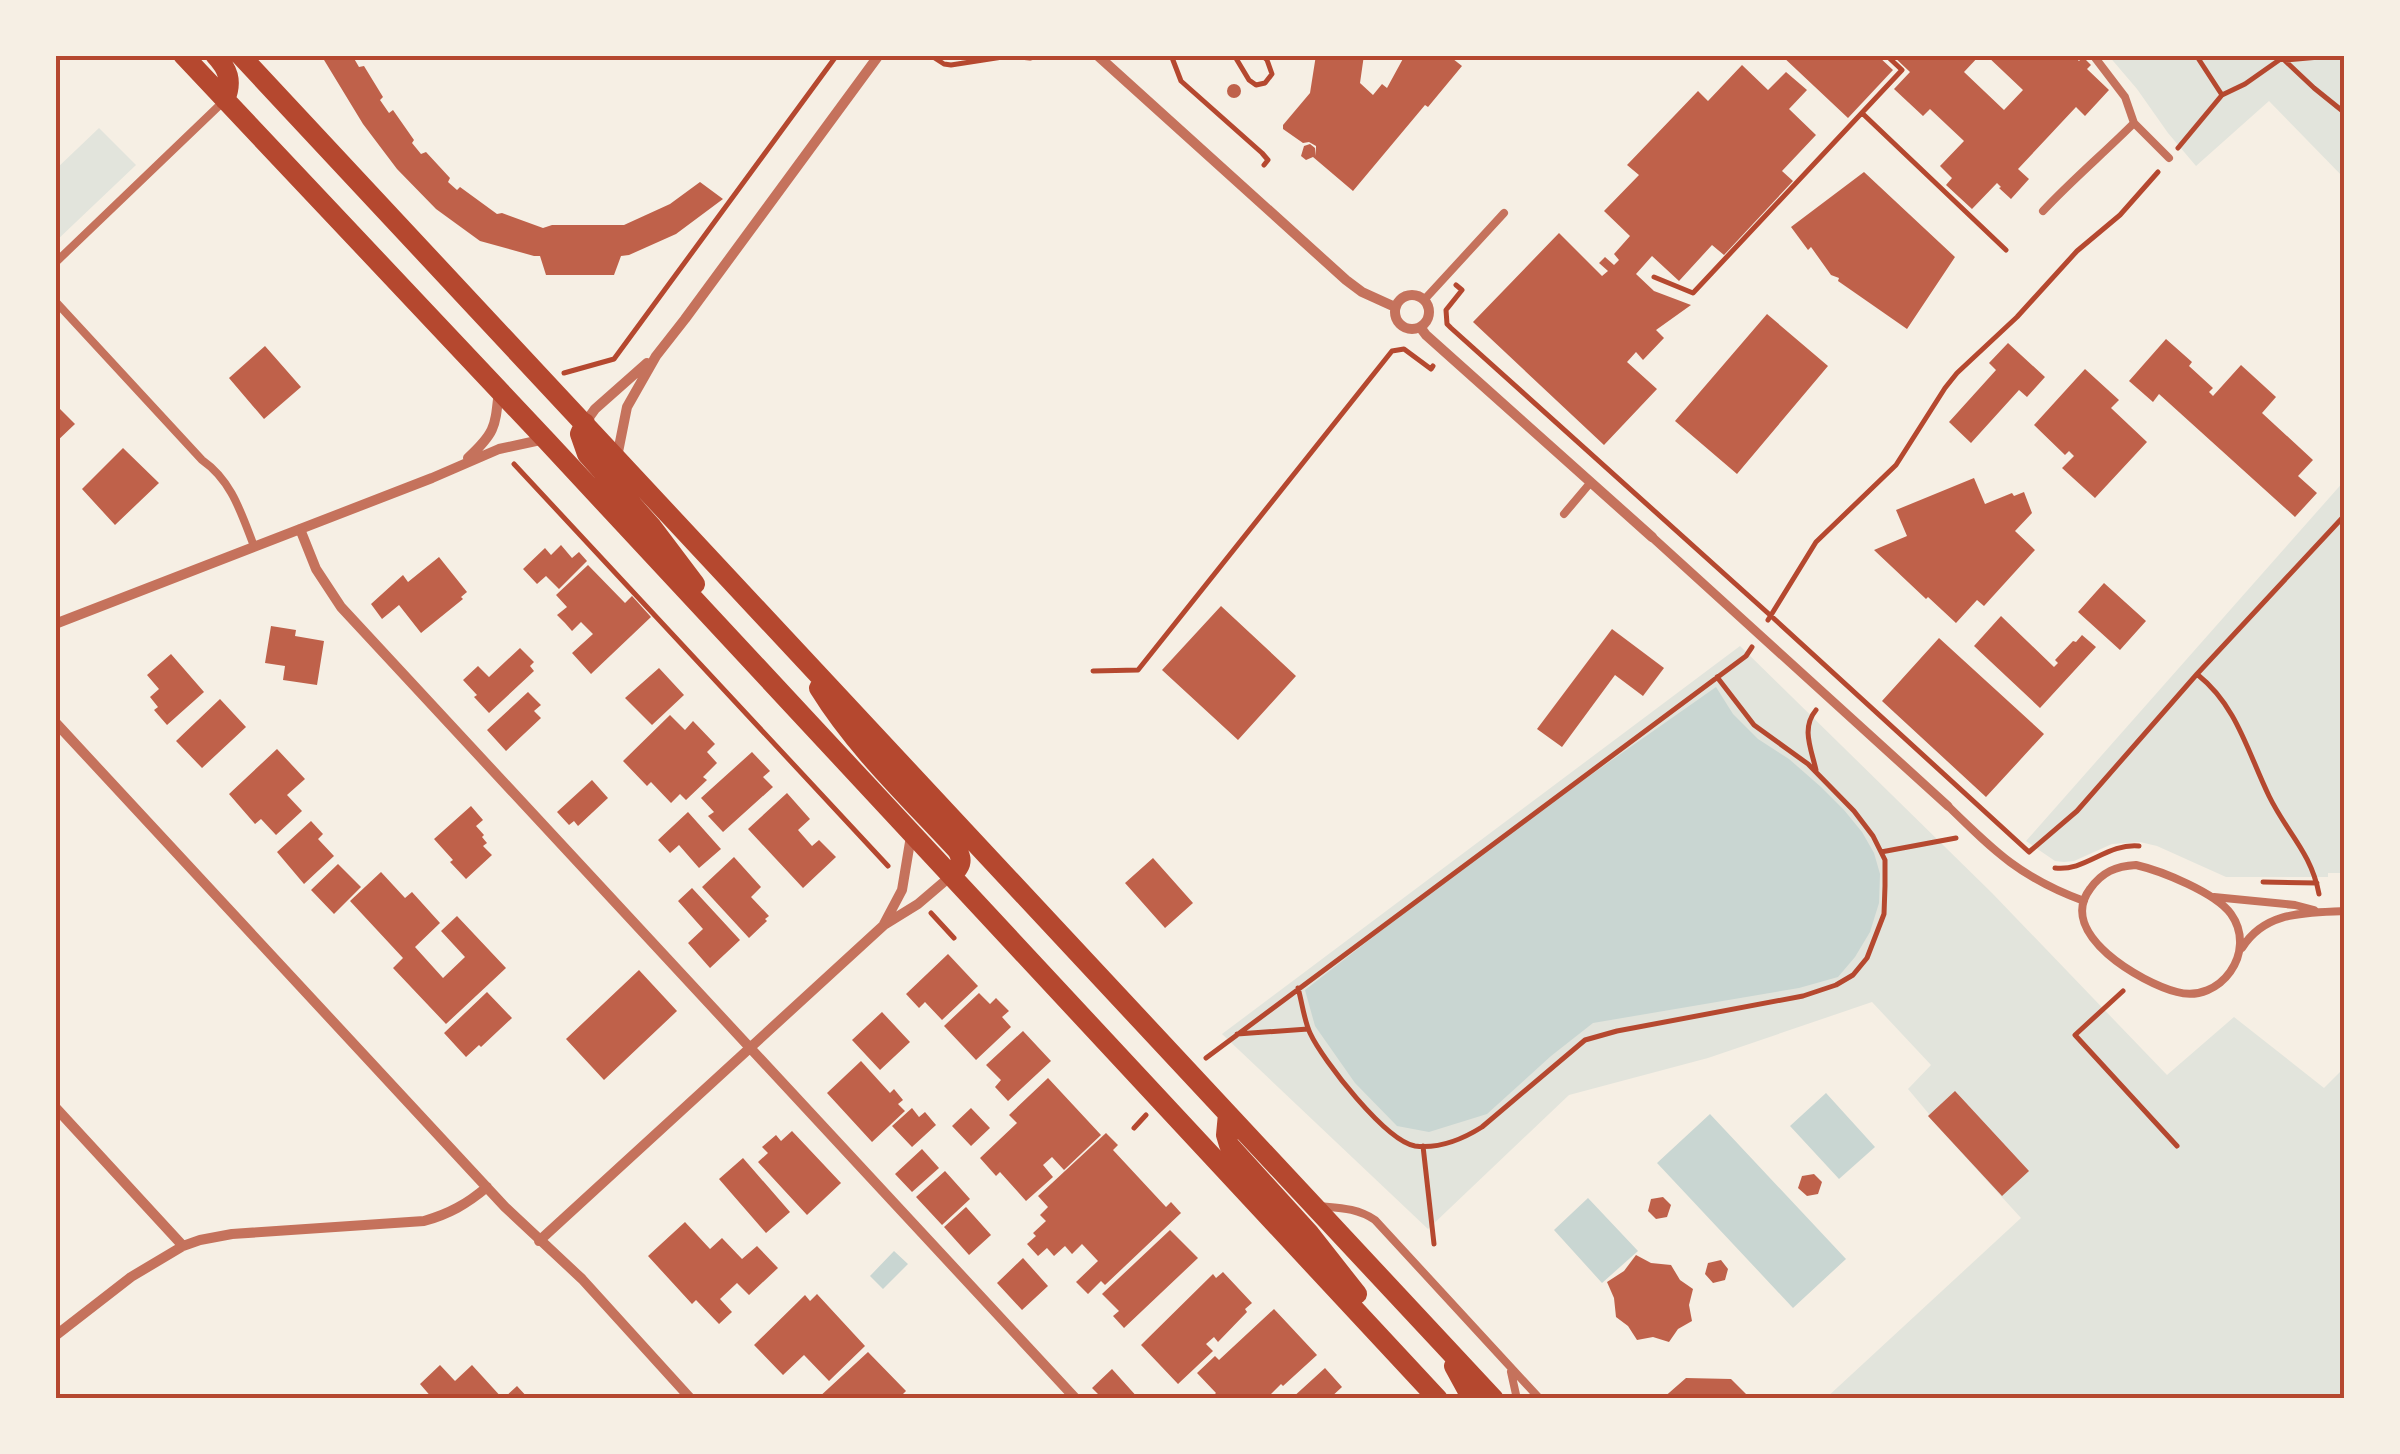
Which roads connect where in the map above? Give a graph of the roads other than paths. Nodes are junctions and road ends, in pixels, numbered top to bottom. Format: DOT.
graph roads {
  1 [pos="183,55"];
  2 [pos="214,55"];
  3 [pos="240,55"];
  4 [pos="879,55"];
  5 [pos="1097,55"];
  6 [pos="2092,55"];
  7 [pos="225,100"];
  8 [pos="2134,123"];
  9 [pos="2170,158"];
  10 [pos="1504,212"];
  11 [pos="2043,212"];
  12 [pos="55,263"];
  13 [pos="1424,300"];
  14 [pos="55,301"];
  15 [pos="1395,307"];
  16 [pos="1420,327"];
  17 [pos="656,356"];
  18 [pos="499,390"];
  19 [pos="585,423"];
  20 [pos="545,439"];
  21 [pos="617,458"];
  22 [pos="460,465"];
  23 [pos="1591,482"];
  24 [pos="1564,514"];
  25 [pos="300,528"];
  26 [pos="1652,537"];
  27 [pos="254,546"];
  28 [pos="55,624"];
  29 [pos="794,648"];
  30 [pos="742,651"];
  31 [pos="55,722"];
  32 [pos="1948,806"];
  33 [pos="911,832"];
  34 [pos="952,875"];
  35 [pos="2210,897"];
  36 [pos="2084,901"];
  37 [pos="2345,911"];
  38 [pos="2322,912"];
  39 [pos="884,925"];
  40 [pos="2239,955"];
  41 [pos="750,1048"];
  42 [pos="55,1107"];
  43 [pos="1228,1114"];
  44 [pos="486,1187"];
  45 [pos="1314,1205"];
  46 [pos="539,1241"];
  47 [pos="182,1246"];
  48 [pos="55,1336"];
  49 [pos="1383,1339"];
  50 [pos="1444,1346"];
  51 [pos="1510,1367"];
  52 [pos="691,1399"];
  53 [pos="1076,1399"];
  54 [pos="1438,1399"];
  55 [pos="1472,1399"];
  56 [pos="1494,1399"];
  57 [pos="1517,1399"];
  58 [pos="1540,1399"];
  1 -- 7 [label="main road"];
  2 -- 7 [label="main road"];
  3 -- 19 [label="main road"];
  4 -- 17 [label="street"];
  5 -- 15 [label="street"];
  6 -- 8 [label="lane"];
  7 -- 12 [label="lane"];
  7 -- 18 [label="main road"];
  8 -- 9 [label="lane"];
  8 -- 11 [label="lane"];
  10 -- 13 [label="lane"];
  13 -- 15 [label="street"];
  13 -- 16 [label="street"];
  14 -- 27 [label="lane"];
  15 -- 16 [label="street"];
  16 -- 23 [label="street"];
  17 -- 19 [label="street"];
  17 -- 21 [label="street"];
  18 -- 20 [label="main road"];
  18 -- 22 [label="street"];
  19 -- 21 [label="main road"];
  19 -- 30 [label="main road"];
  20 -- 22 [label="street"];
  20 -- 30 [label="main road"];
  21 -- 29 [label="main road"];
  22 -- 25 [label="street"];
  23 -- 24 [label="lane"];
  23 -- 26 [label="street"];
  25 -- 27 [label="street"];
  25 -- 41 [label="street"];
  26 -- 32 [label="street"];
  27 -- 28 [label="street"];
  29 -- 34 [label="main road"];
  29 -- 43 [label="main road"];
  30 -- 33 [label="main road"];
  31 -- 44 [label="street"];
  32 -- 36 [label="lane"];
  33 -- 34 [label="main road"];
  33 -- 39 [label="street"];
  34 -- 39 [label="street"];
  34 -- 49 [label="main road"];
  35 -- 36 [label="lane"];
  35 -- 38 [label="lane"];
  35 -- 40 [label="lane"];
  36 -- 40 [label="lane"];
  37 -- 38 [label="lane"];
  38 -- 40 [label="lane"];
  39 -- 41 [label="street"];
  41 -- 46 [label="street"];
  41 -- 53 [label="street"];
  42 -- 47 [label="street"];
  43 -- 45 [label="main road"];
  43 -- 49 [label="main road"];
  44 -- 46 [label="street"];
  44 -- 47 [label="street"];
  45 -- 50 [label="main road"];
  45 -- 51 [label="lane"];
  46 -- 52 [label="street"];
  47 -- 48 [label="street"];
  49 -- 54 [label="main road"];
  50 -- 55 [label="main road"];
  50 -- 56 [label="main road"];
  51 -- 57 [label="lane"];
  51 -- 58 [label="lane"];
}
